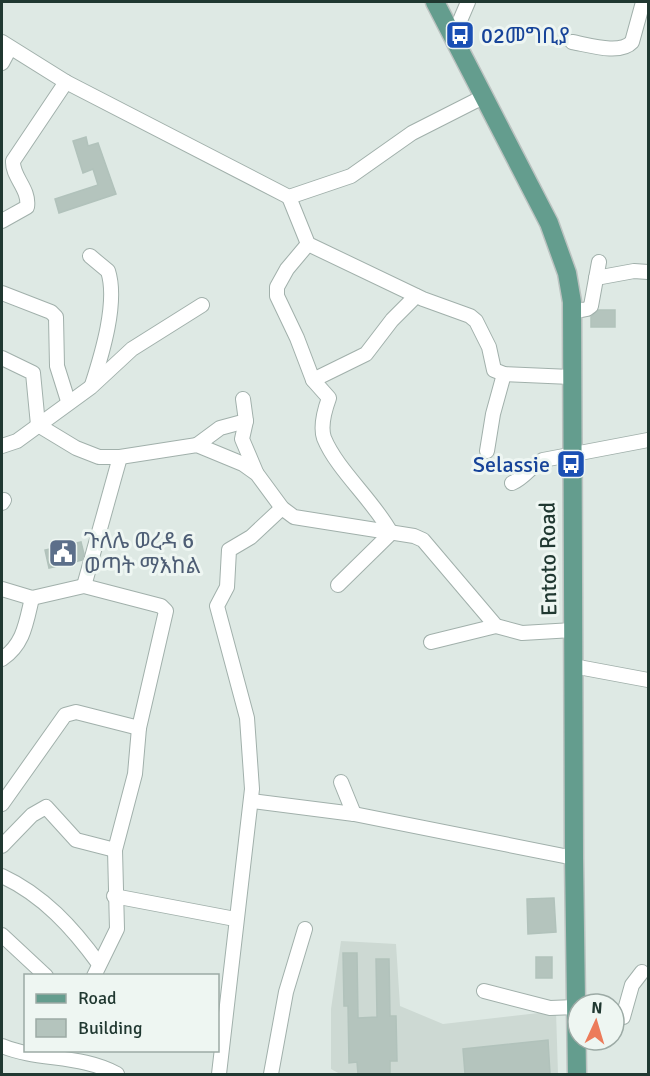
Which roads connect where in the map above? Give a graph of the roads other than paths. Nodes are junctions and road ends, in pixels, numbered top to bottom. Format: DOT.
graph roads {
  1 [pos="435,2"];
  2 [pos="468,2"];
  3 [pos="643,2"];
  4 [pos="453,37"];
  5 [pos="572,42"];
  6 [pos="6,45"];
  7 [pos="2,63"];
  8 [pos="66,82"];
  9 [pos="483,97"];
  10 [pos="289,198"];
  11 [pos="2,221"];
  12 [pos="308,244"];
  13 [pos="90,256"];
  14 [pos="599,262"];
  15 [pos="648,272"];
  16 [pos="596,278"];
  17 [pos="2,293"];
  18 [pos="416,296"];
  19 [pos="202,306"];
  20 [pos="572,312"];
  21 [pos="2,358"];
  22 [pos="504,374"];
  23 [pos="571,377"];
  24 [pos="313,380"];
  25 [pos="91,387"];
  26 [pos="243,399"];
  27 [pos="68,401"];
  28 [pos="246,421"];
  29 [pos="38,425"];
  30 [pos="648,440"];
  31 [pos="197,445"];
  32 [pos="2,446"];
  33 [pos="487,451"];
  34 [pos="571,453"];
  35 [pos="120,457"];
  36 [pos="257,474"];
  37 [pos="512,483"];
  38 [pos="282,508"];
  39 [pos="391,533"];
  40 [pos="338,585"];
  41 [pos="84,586"];
  42 [pos="2,589"];
  43 [pos="32,598"];
  44 [pos="496,626"];
  45 [pos="573,630"];
  46 [pos="431,642"];
  47 [pos="2,660"];
  48 [pos="573,666"];
  49 [pos="648,680"];
  50 [pos="139,728"];
  51 [pos="341,782"];
  52 [pos="252,801"];
  53 [pos="2,804"];
  54 [pos="354,814"];
  55 [pos="2,846"];
  56 [pos="115,850"];
  57 [pos="574,858"];
  58 [pos="2,876"];
  59 [pos="114,896"];
  60 [pos="235,919"];
  61 [pos="305,929"];
  62 [pos="2,935"];
  63 [pos="96,970"];
  64 [pos="642,972"];
  65 [pos="45,974"];
  66 [pos="484,991"];
  67 [pos="577,992"];
  68 [pos="626,1006"];
  69 [pos="566,1013"];
  70 [pos="2,1046"];
  71 [pos="24,1048"];
  72 [pos="577,1052"];
  73 [pos="64,1053"];
  74 [pos="99,1071"];
  75 [pos="117,1074"];
  76 [pos="219,1074"];
  77 [pos="271,1074"];
  78 [pos="577,1074"];
  1 -- 4 [label="main road, Entoto Road"];
  2 -- 4 [label="street"];
  3 -- 5 [label="street"];
  4 -- 9 [label="main road, Entoto Road"];
  6 -- 7 [label="street"];
  6 -- 8 [label="street"];
  8 -- 10 [label="street"];
  8 -- 11 [label="street"];
  9 -- 10 [label="street"];
  9 -- 20 [label="main road, Entoto Road"];
  10 -- 12 [label="street"];
  12 -- 18 [label="street"];
  12 -- 24 [label="street"];
  13 -- 25 [label="street"];
  14 -- 16 [label="street"];
  15 -- 16 [label="street"];
  16 -- 20 [label="street"];
  17 -- 27 [label="street"];
  18 -- 22 [label="street"];
  18 -- 24 [label="street"];
  19 -- 25 [label="street"];
  20 -- 23 [label="main road, Entoto Road"];
  21 -- 29 [label="street"];
  22 -- 23 [label="street"];
  22 -- 33 [label="street"];
  23 -- 34 [label="main road, Entoto Road"];
  24 -- 39 [label="street"];
  25 -- 27 [label="street"];
  26 -- 28 [label="street"];
  27 -- 29 [label="street"];
  28 -- 31 [label="street"];
  28 -- 36 [label="street"];
  29 -- 32 [label="street"];
  29 -- 35 [label="street"];
  30 -- 34 [label="street"];
  31 -- 35 [label="street"];
  31 -- 36 [label="street"];
  34 -- 37 [label="street"];
  34 -- 45 [label="main road, Entoto Road"];
  35 -- 41 [label="street"];
  36 -- 38 [label="street"];
  38 -- 39 [label="street"];
  38 -- 52 [label="street"];
  39 -- 40 [label="street"];
  39 -- 44 [label="street"];
  41 -- 43 [label="street"];
  41 -- 50 [label="street"];
  42 -- 43 [label="street"];
  43 -- 47 [label="street"];
  44 -- 45 [label="street"];
  44 -- 46 [label="street"];
  45 -- 48 [label="main road, Entoto Road"];
  48 -- 49 [label="street"];
  48 -- 57 [label="main road, Entoto Road"];
  50 -- 53 [label="street"];
  50 -- 56 [label="street"];
  51 -- 54 [label="street"];
  52 -- 54 [label="street"];
  52 -- 60 [label="street"];
  54 -- 57 [label="street"];
  55 -- 56 [label="street"];
  56 -- 59 [label="street"];
  57 -- 67 [label="main road, Entoto Road"];
  58 -- 63 [label="street"];
  59 -- 60 [label="street"];
  59 -- 63 [label="street"];
  60 -- 76 [label="street"];
  61 -- 77 [label="street"];
  62 -- 65 [label="street"];
  64 -- 68 [label="street"];
  66 -- 69 [label="street"];
  70 -- 71 [label="street"];
  72 -- 78 [label="main road, Entoto Road"];
  73 -- 74 [label="street"];
  74 -- 75 [label="street"];
}
